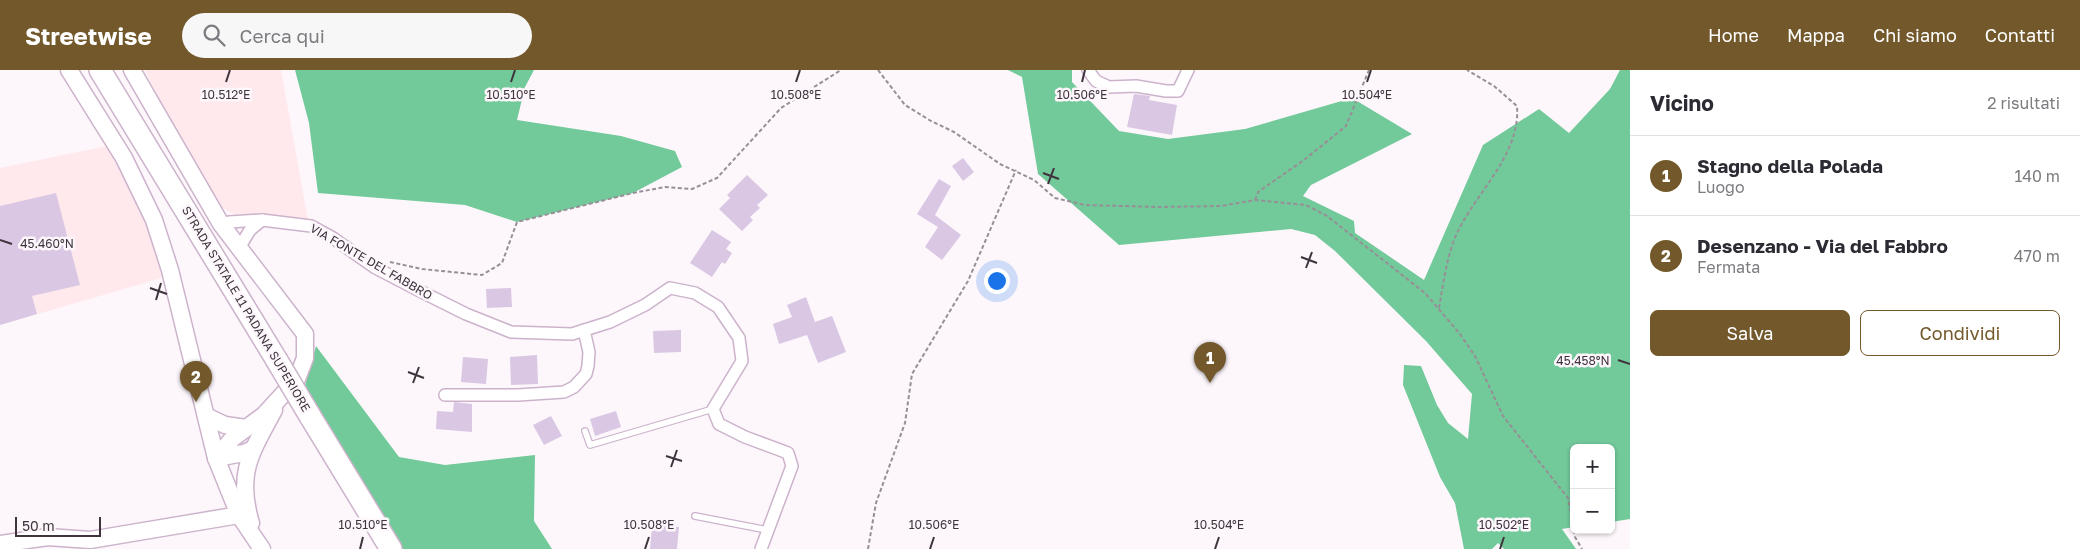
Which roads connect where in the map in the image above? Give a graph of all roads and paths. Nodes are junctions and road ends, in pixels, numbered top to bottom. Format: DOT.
graph roads {
  1 [pos="69,70"];
  2 [pos="100,70"];
  3 [pos="132,70"];
  4 [pos="841,70"];
  5 [pos="878,70"];
  6 [pos="1088,70"];
  7 [pos="1188,70"];
  8 [pos="1369,70"];
  9 [pos="1467,70"];
  10 [pos="1016,170"];
  11 [pos="1255,200"];
  12 [pos="262,220"];
  13 [pos="221,224"];
  14 [pos="239,248"];
  15 [pos="388,261"];
  16 [pos="1439,308"];
  17 [pos="584,330"];
  18 [pos="445,395"];
  19 [pos="280,400"];
  20 [pos="713,408"];
  21 [pos="206,416"];
  22 [pos="246,428"];
  23 [pos="586,431"];
  24 [pos="253,449"];
  25 [pos="216,458"];
  26 [pos="1570,509"];
  27 [pos="239,515"];
  28 [pos="695,516"];
  29 [pos="767,530"];
  30 [pos="1575,534"];
  31 [pos="0,544"];
  32 [pos="259,544"];
  33 [pos="391,549"];
  34 [pos="761,549"];
  35 [pos="868,549"];
  36 [pos="1582,549"];
  1 -- 21 [label="street"];
  2 -- 33 [label="highway, STRADA STATALE 11 PADANA SUPERIORE, bridge"];
  3 -- 13 [label="street"];
  4 -- 15 [label="path"];
  5 -- 10 [label="path"];
  6 -- 7 [label="street"];
  8 -- 11 [label="path"];
  9 -- 16 [label="path"];
  10 -- 11 [label="path"];
  10 -- 35 [label="path"];
  11 -- 16 [label="path"];
  12 -- 13 [label="street, VIA FONTE DEL FABBRO"];
  12 -- 14 [label="street"];
  12 -- 17 [label="street, VIA FONTE DEL FABBRO"];
  13 -- 14 [label="street"];
  14 -- 19 [label="street"];
  16 -- 26 [label="path"];
  17 -- 18 [label="street"];
  17 -- 20 [label="street, VIA FONTE DEL FABBRO"];
  19 -- 22 [label="street"];
  19 -- 24 [label="street"];
  20 -- 23 [label="lane"];
  20 -- 29 [label="street"];
  21 -- 22 [label="street"];
  21 -- 25 [label="street"];
  22 -- 25 [label="street"];
  24 -- 25 [label="street"];
  24 -- 32 [label="street"];
  25 -- 27 [label="street"];
  27 -- 31 [label="street"];
  27 -- 32 [label="street"];
  28 -- 29 [label="lane"];
  29 -- 34 [label="street"];
  30 -- 36 [label="path"];
}
